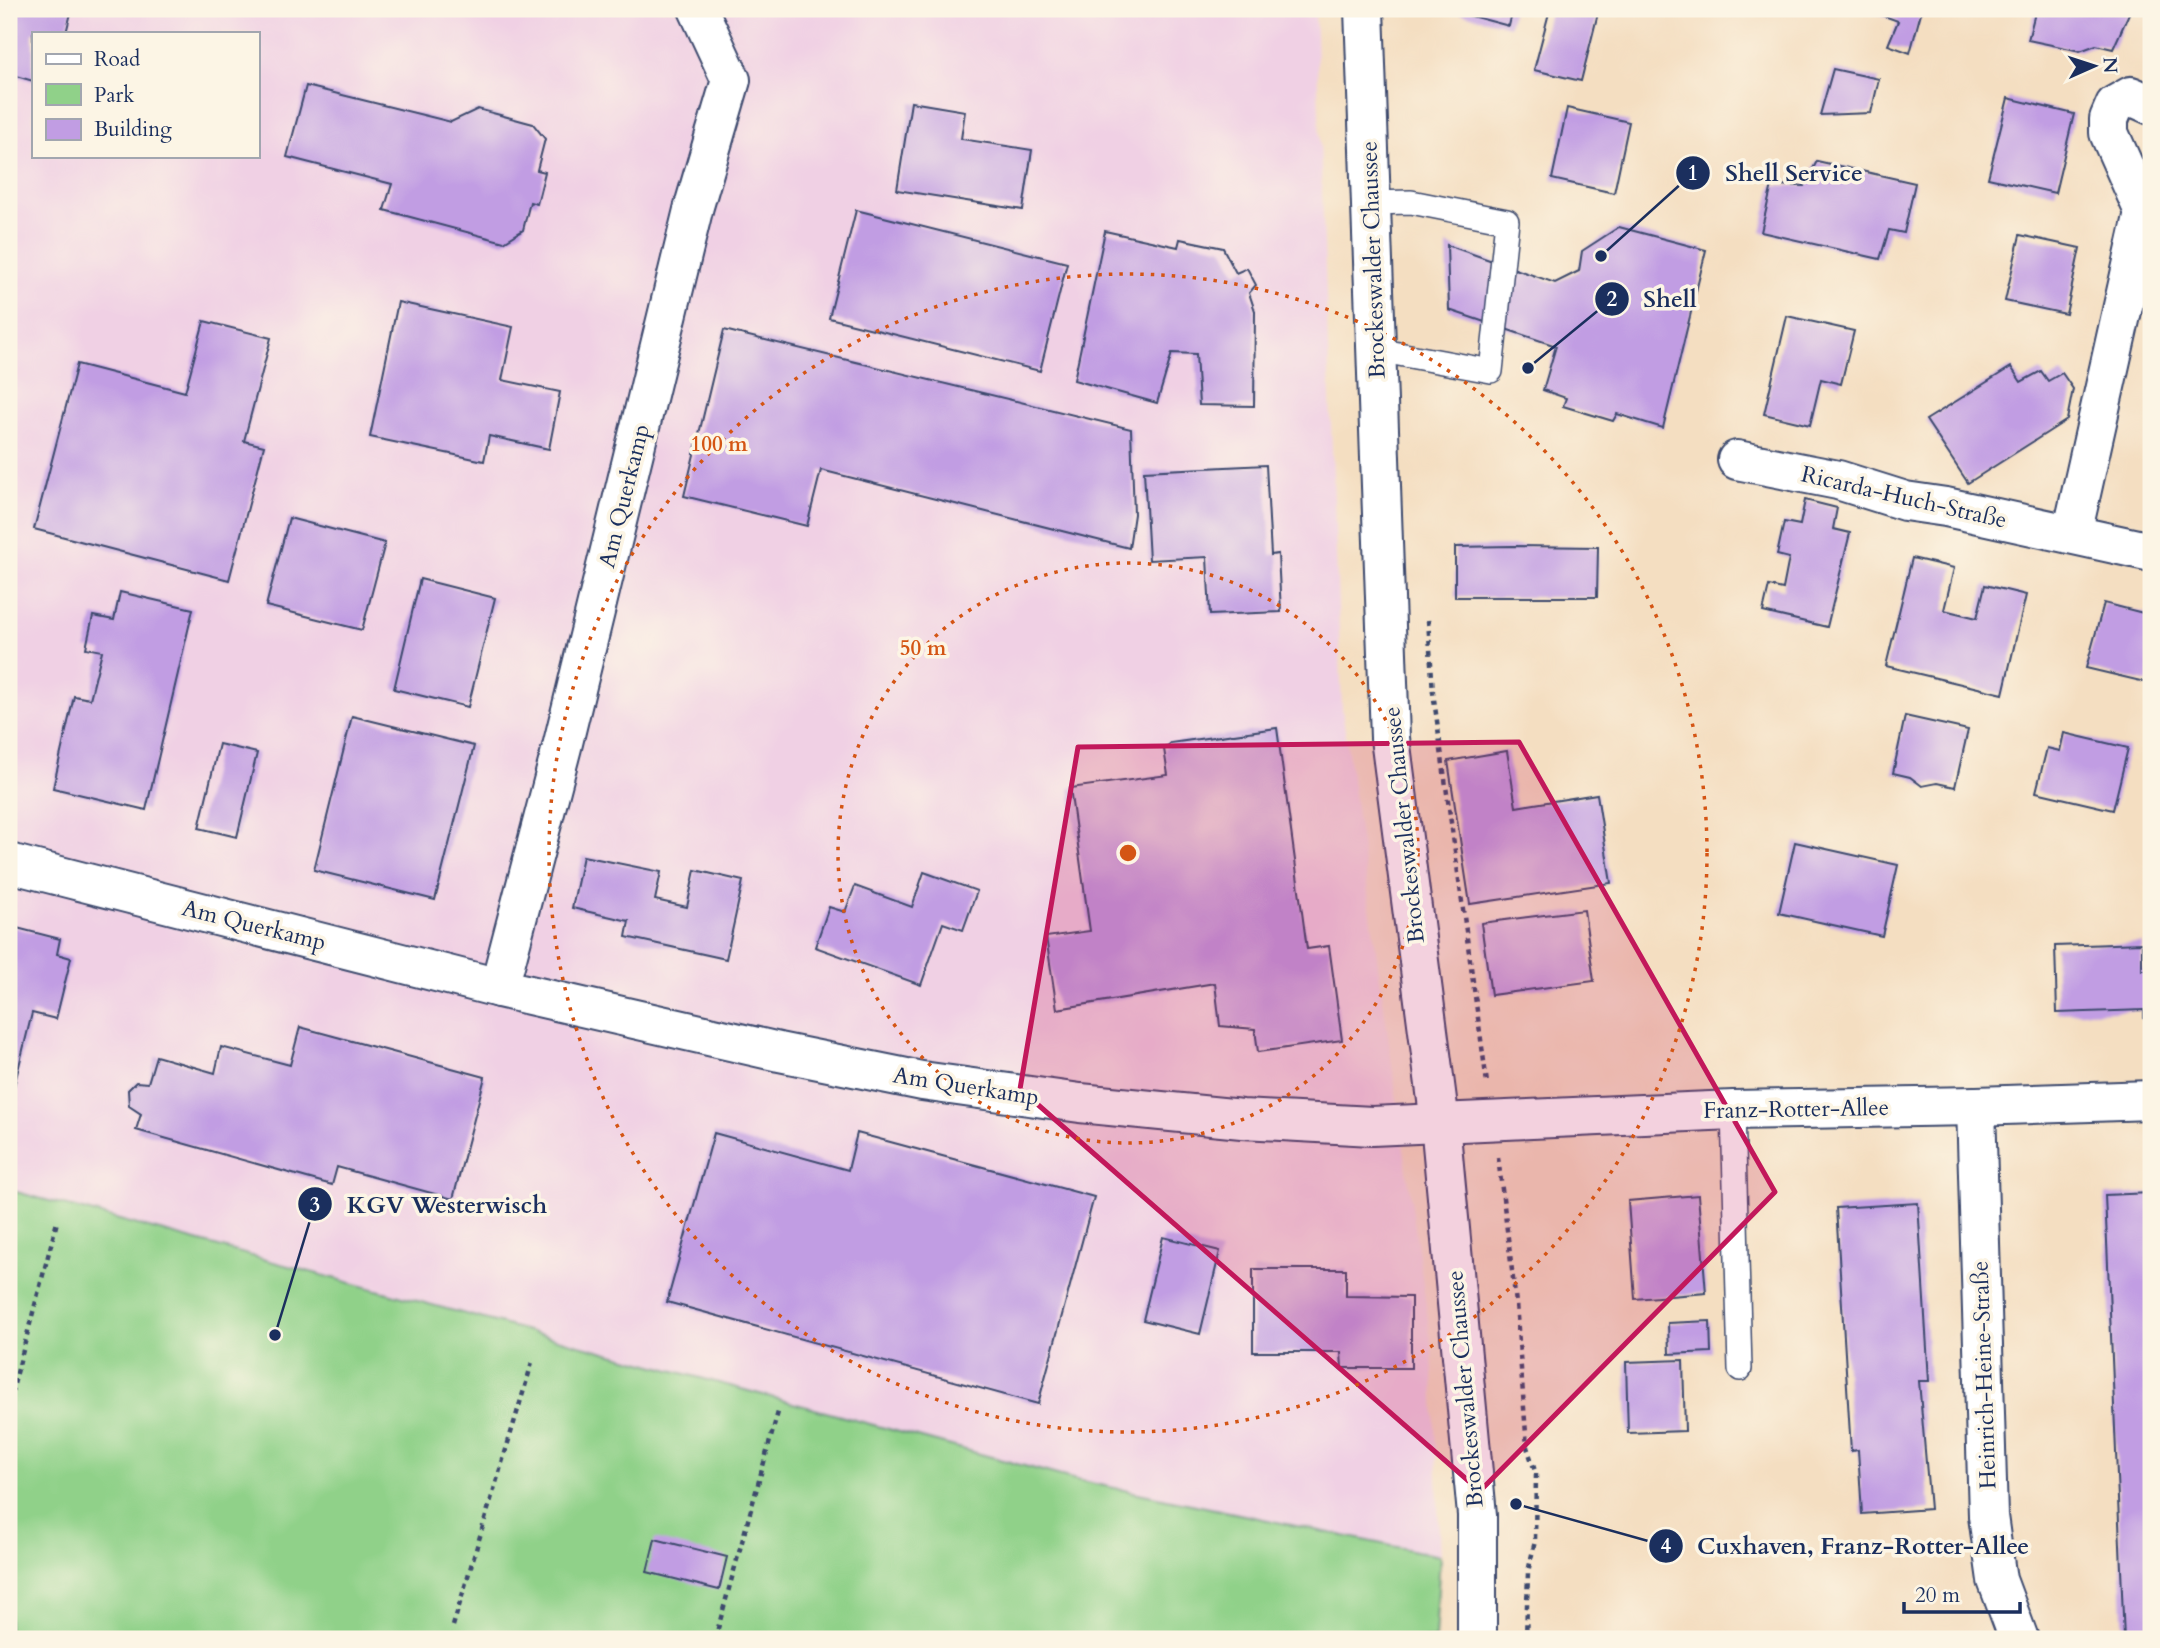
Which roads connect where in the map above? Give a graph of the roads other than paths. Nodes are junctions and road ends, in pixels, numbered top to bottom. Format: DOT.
graph roads {
  1 [pos="698,9"];
  2 [pos="1364,9"];
  3 [pos="2151,105"];
  4 [pos="2148,198"];
  5 [pos="1371,203"];
  6 [pos="1377,350"];
  7 [pos="1737,460"];
  8 [pos="2072,534"];
  9 [pos="2151,552"];
  10 [pos="9,863"];
  11 [pos="499,988"];
  12 [pos="2151,1100"];
  13 [pos="1976,1107"];
  14 [pos="1733,1110"];
  15 [pos="1440,1123"];
  16 [pos="1740,1369"];
  17 [pos="1476,1639"];
  18 [pos="2019,1639"];
  1 -- 11 [label="street, Am Querkamp"];
  2 -- 5 [label="street, Brockeswalder Chaussee"];
  3 -- 4 [label="street"];
  4 -- 8 [label="street"];
  5 -- 6 [label="street, Brockeswalder Chaussee"];
  5 -- 6 [label="lane"];
  6 -- 15 [label="street, Brockeswalder Chaussee"];
  7 -- 8 [label="street, Ricarda-Huch-Straße"];
  8 -- 9 [label="street, Ricarda-Huch-Straße"];
  10 -- 11 [label="street, Am Querkamp"];
  11 -- 15 [label="street, Am Querkamp"];
  12 -- 13 [label="street, Franz-Rotter-Allee"];
  13 -- 14 [label="street, Franz-Rotter-Allee"];
  13 -- 18 [label="street, Heinrich-Heine-Straße"];
  14 -- 15 [label="street, Franz-Rotter-Allee"];
  14 -- 16 [label="lane"];
  15 -- 17 [label="street, Brockeswalder Chaussee"];
}
